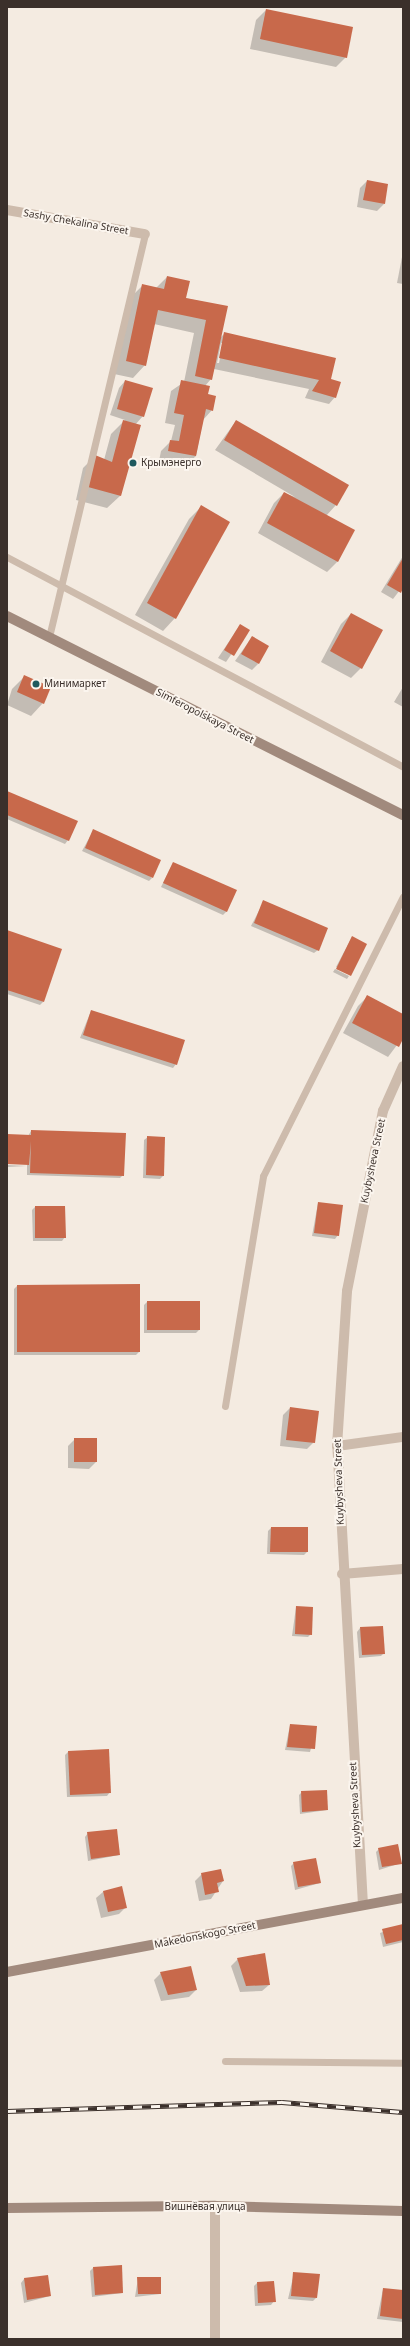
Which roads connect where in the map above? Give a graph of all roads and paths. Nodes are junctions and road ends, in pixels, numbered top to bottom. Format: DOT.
graph roads {
  1 [pos="7,210"];
  2 [pos="145,234"];
  3 [pos="7,557"];
  4 [pos="63,587"];
  5 [pos="7,616"];
  6 [pos="49,637"];
  7 [pos="403,767"];
  8 [pos="403,815"];
  9 [pos="403,898"];
  10 [pos="403,1066"];
  11 [pos="225,1406"];
  12 [pos="403,1437"];
  13 [pos="337,1446"];
  14 [pos="403,1569"];
  15 [pos="342,1574"];
  16 [pos="403,1898"];
  17 [pos="363,1905"];
  18 [pos="7,1972"];
  19 [pos="225,2061"];
  20 [pos="403,2063"];
  21 [pos="215,2206"];
  22 [pos="7,2208"];
  23 [pos="403,2211"];
  24 [pos="215,2339"];
  1 -- 2 [label="street, Sashy Chekalina Street"];
  2 -- 4 [label="lane"];
  3 -- 4 [label="lane"];
  4 -- 6 [label="lane"];
  4 -- 7 [label="lane"];
  5 -- 6 [label="main road, Simferopolskaya Street"];
  6 -- 8 [label="main road, Simferopolskaya Street"];
  9 -- 11 [label="lane"];
  10 -- 13 [label="street, Kuybysheva Street"];
  12 -- 13 [label="street"];
  13 -- 15 [label="street, Kuybysheva Street"];
  14 -- 15 [label="street"];
  15 -- 17 [label="street, Kuybysheva Street"];
  16 -- 17 [label="main road, Makedonskogo Street"];
  17 -- 18 [label="main road, Makedonskogo Street"];
  19 -- 20 [label="lane"];
  21 -- 22 [label="main road, Вишнёвая улица"];
  21 -- 23 [label="main road, Вишнёвая улица"];
  21 -- 24 [label="street"];
}
